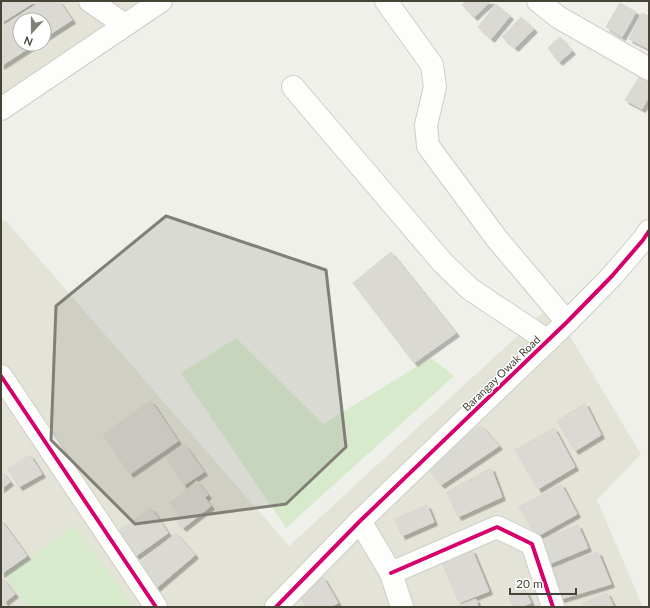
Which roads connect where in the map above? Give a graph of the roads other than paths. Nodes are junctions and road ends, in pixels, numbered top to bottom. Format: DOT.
graph roads {
  1 [pos="90,1"];
  2 [pos="161,1"];
  3 [pos="386,1"];
  4 [pos="538,1"];
  5 [pos="125,25"];
  6 [pos="649,69"];
  7 [pos="293,87"];
  8 [pos="1,109"];
  9 [pos="649,230"];
  10 [pos="567,322"];
  11 [pos="548,340"];
  12 [pos="1,376"];
  13 [pos="360,522"];
  14 [pos="390,573"];
  15 [pos="156,607"];
  16 [pos="276,607"];
  17 [pos="402,607"];
  18 [pos="553,607"];
  1 -- 5 [label="street"];
  2 -- 5 [label="street"];
  3 -- 10 [label="street"];
  4 -- 6 [label="street"];
  5 -- 8 [label="street"];
  7 -- 11 [label="street"];
  9 -- 10 [label="street, Barangay Owak Road"];
  10 -- 11 [label="street, Barangay Owak Road"];
  11 -- 13 [label="street, Barangay Owak Road"];
  12 -- 15 [label="street"];
  13 -- 14 [label="street"];
  13 -- 16 [label="street, Barangay Owak Road"];
  14 -- 17 [label="street"];
  14 -- 18 [label="street"];
}
